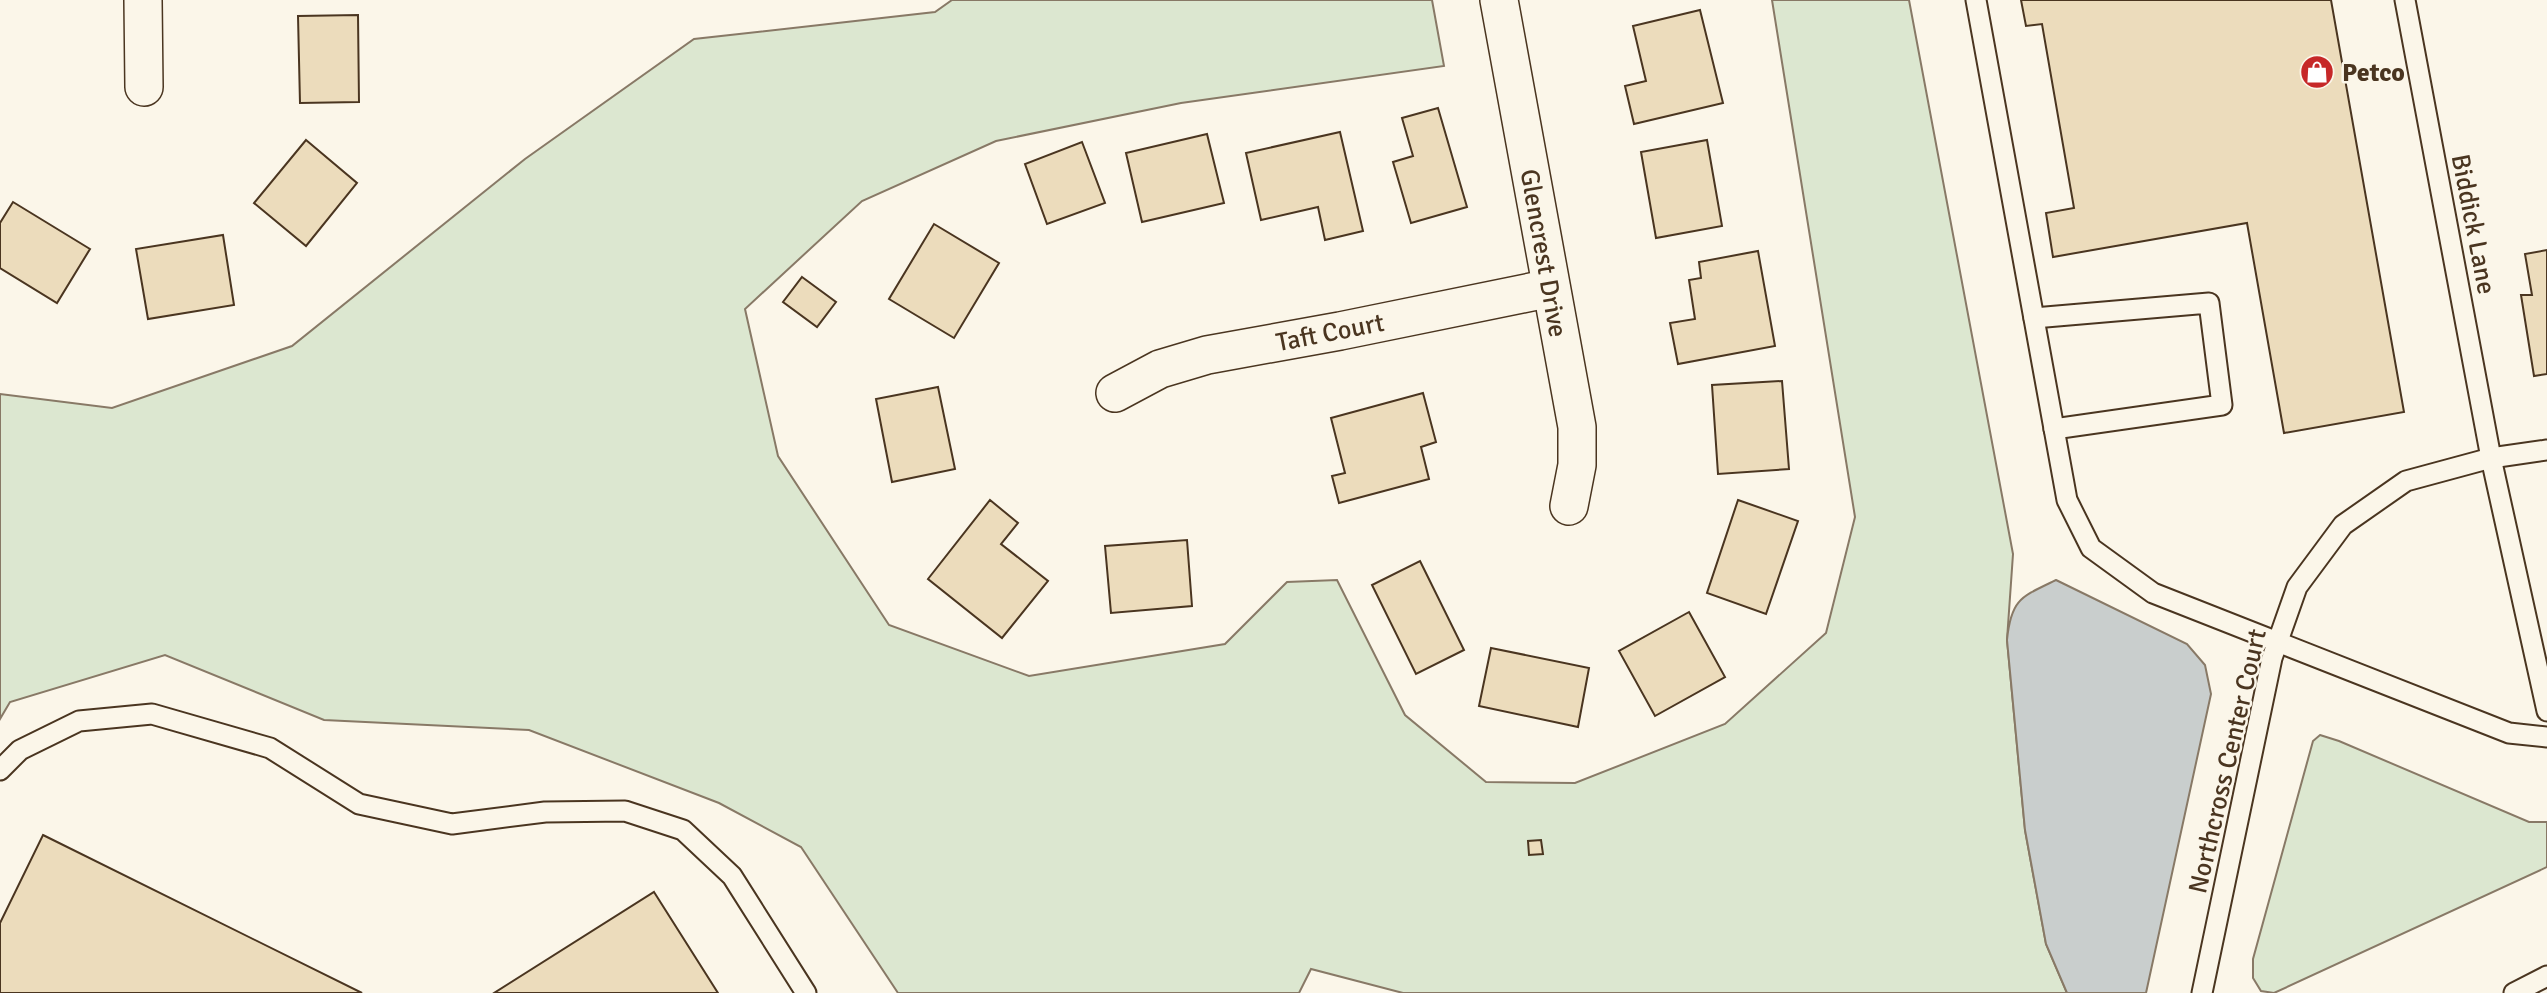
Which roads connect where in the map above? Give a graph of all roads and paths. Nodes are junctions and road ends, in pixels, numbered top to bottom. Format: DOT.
graph roads {
  1 [pos="143,0"];
  2 [pos="1499,0"];
  3 [pos="1976,0"];
  4 [pos="2405,0"];
  5 [pos="144,87"];
  6 [pos="1551,288"];
  7 [pos="2034,318"];
  8 [pos="1115,393"];
  9 [pos="2054,429"];
  10 [pos="2547,450"];
  11 [pos="2491,458"];
  12 [pos="1569,506"];
  13 [pos="2278,641"];
  14 [pos="2547,711"];
  15 [pos="2547,737"];
  16 [pos="0,770"];
  17 [pos="2547,976"];
  18 [pos="806,993"];
  19 [pos="2202,993"];
  20 [pos="2514,993"];
  1 -- 5 [label="street"];
  2 -- 6 [label="street, Glencrest Drive"];
  3 -- 7 [label="lane"];
  4 -- 11 [label="lane, Biddick Lane"];
  6 -- 8 [label="street, Taft Court"];
  6 -- 12 [label="street, Glencrest Drive"];
  7 -- 9 [label="lane"];
  7 -- 9 [label="lane"];
  9 -- 13 [label="lane"];
  10 -- 11 [label="lane, Northcross Center Court"];
  11 -- 13 [label="lane, Northcross Center Court"];
  11 -- 14 [label="lane, Biddick Lane"];
  13 -- 15 [label="lane"];
  13 -- 19 [label="lane, Northcross Center Court"];
  16 -- 18 [label="lane"];
  17 -- 20 [label="lane"];
}
